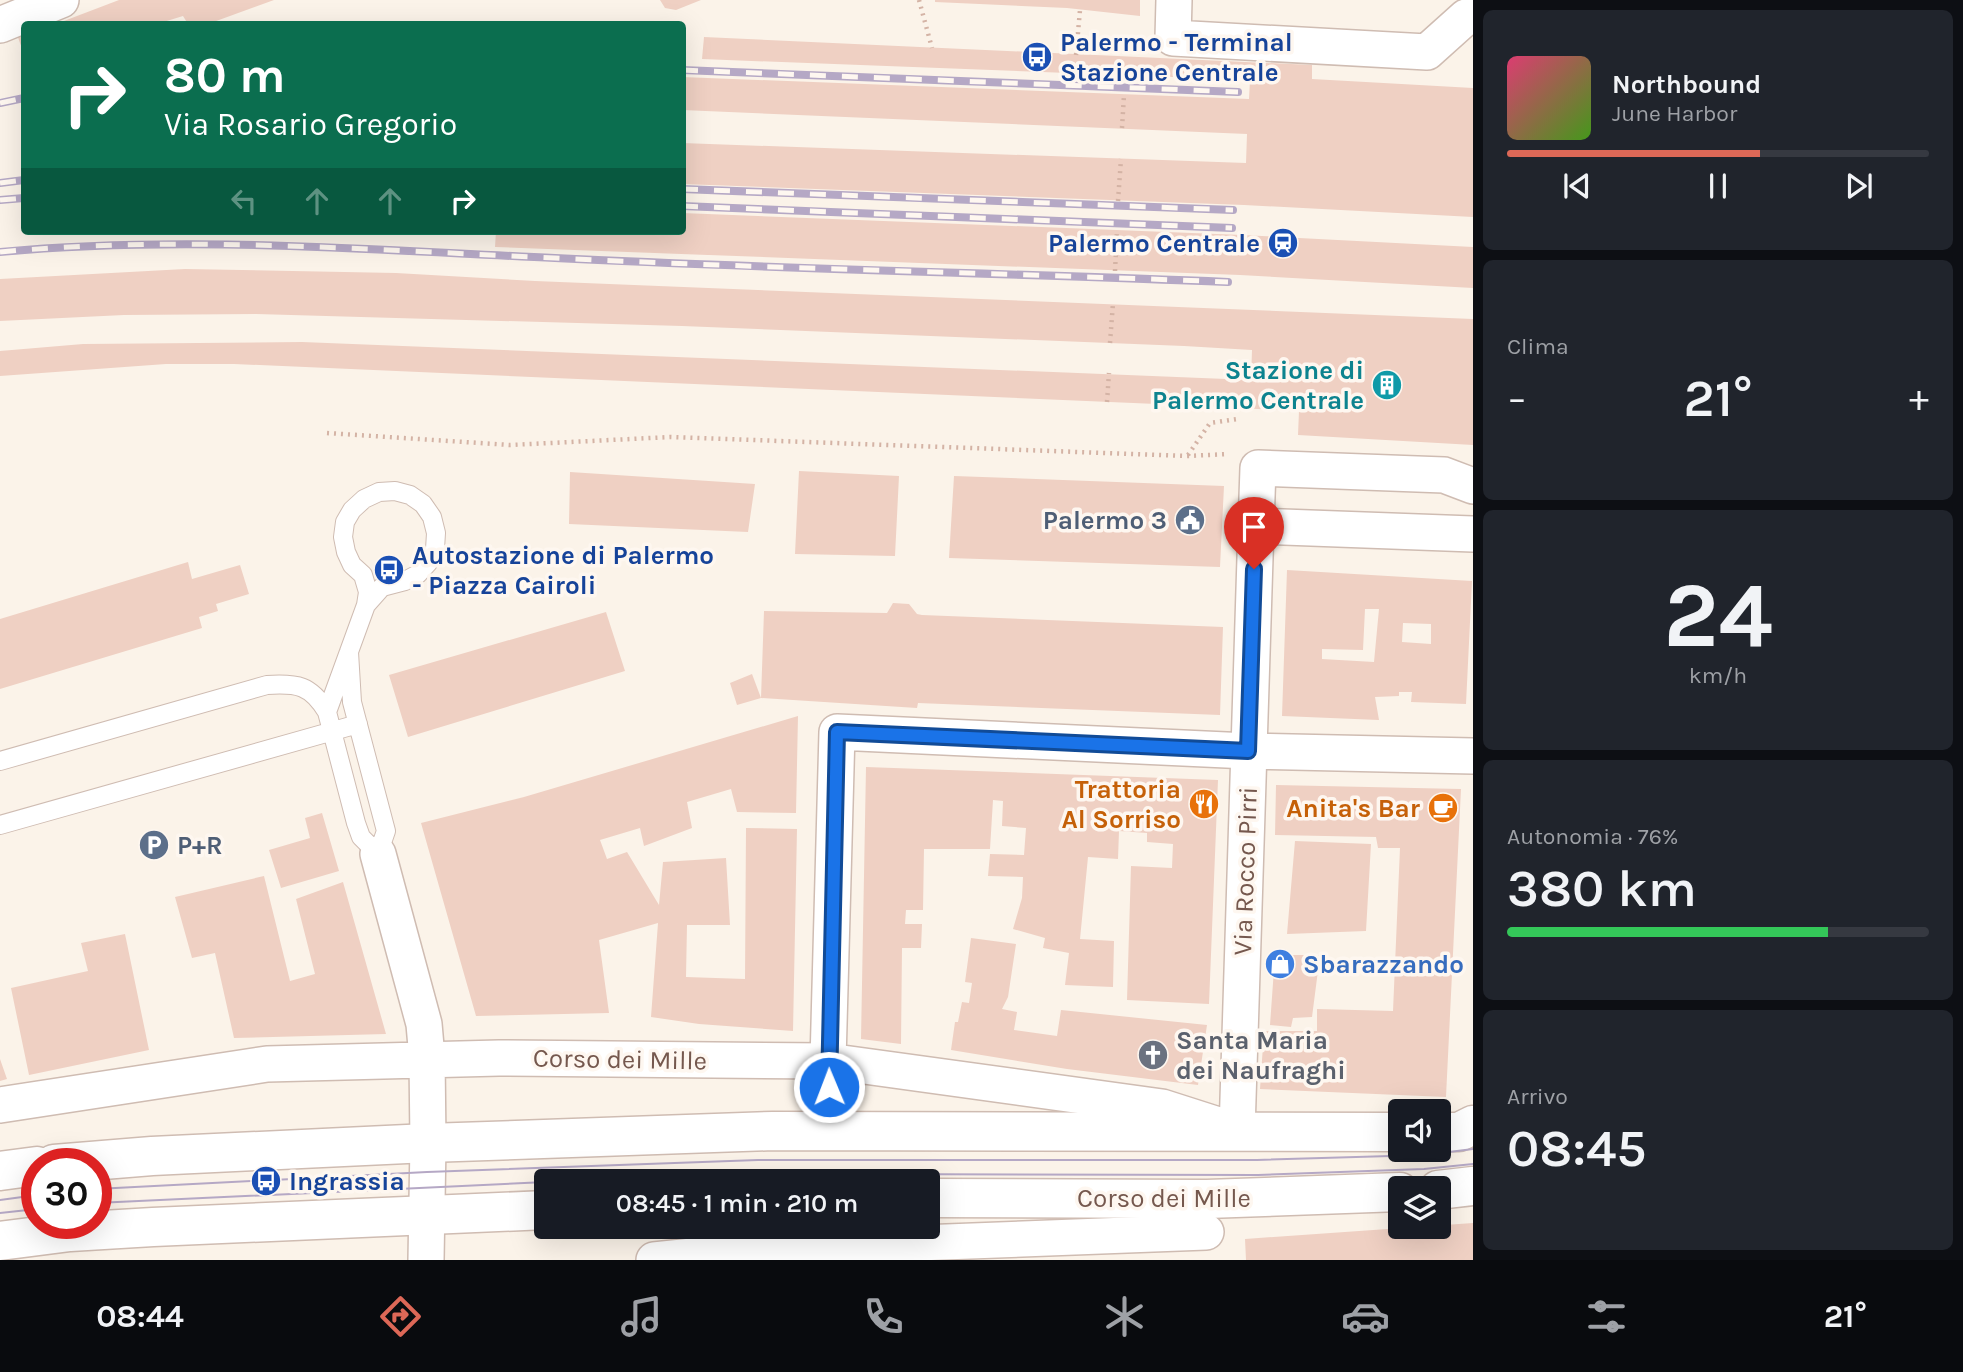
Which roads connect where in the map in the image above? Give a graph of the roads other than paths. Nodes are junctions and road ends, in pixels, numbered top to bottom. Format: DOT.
graph roads {
  1 [pos="61,0"];
  2 [pos="1174,0"];
  3 [pos="1463,9"];
  4 [pos="0,25"];
  5 [pos="1473,486"];
  6 [pos="1256,526"];
  7 [pos="1473,534"];
  8 [pos="366,605"];
  9 [pos="349,652"];
  10 [pos="327,712"];
  11 [pos="358,724"];
  12 [pos="332,732"];
  13 [pos="1248,751"];
  14 [pos="1473,756"];
  15 [pos="0,761"];
  16 [pos="0,825"];
  17 [pos="378,854"];
  18 [pos="427,1058"];
  19 [pos="828,1061"];
  20 [pos="0,1105"];
  21 [pos="1473,1125"];
  22 [pos="829,1129"];
  23 [pos="1237,1131"];
  24 [pos="1388,1132"];
  25 [pos="1451,1132"];
  26 [pos="428,1143"];
  27 [pos="112,1159"];
  28 [pos="21,1168"];
  29 [pos="0,1171"];
  30 [pos="1473,1186"];
  31 [pos="1451,1189"];
  32 [pos="1388,1194"];
  33 [pos="940,1199"];
  34 [pos="534,1210"];
  35 [pos="426,1215"];
  36 [pos="1206,1230"];
  37 [pos="0,1241"];
  38 [pos="426,1260"];
  39 [pos="654,1260"];
  1 -- 4 [label="street"];
  2 -- 3 [label="street"];
  5 -- 6 [label="street, Via Rocco Pirri"];
  6 -- 7 [label="street"];
  6 -- 13 [label="street, Via Rocco Pirri"];
  8 -- 8 [label="lane"];
  8 -- 9 [label="lane"];
  9 -- 10 [label="lane"];
  9 -- 11 [label="lane"];
  10 -- 12 [label="lane"];
  10 -- 15 [label="lane"];
  11 -- 12 [label="lane"];
  11 -- 17 [label="lane"];
  12 -- 16 [label="lane"];
  12 -- 17 [label="lane"];
  13 -- 14 [label="street"];
  13 -- 19 [label="street"];
  13 -- 23 [label="street, Via Rocco Pirri"];
  17 -- 18 [label="street"];
  18 -- 19 [label="street, Corso dei Mille"];
  18 -- 20 [label="street, Corso dei Mille"];
  18 -- 26 [label="street"];
  19 -- 22 [label="street"];
  19 -- 23 [label="street, Corso dei Mille"];
  21 -- 25 [label="street"];
  22 -- 23 [label="street, Corso dei Mille"];
  22 -- 26 [label="street, Corso dei Mille"];
  23 -- 24 [label="street, Corso dei Mille"];
  26 -- 27 [label="street, Corso dei Mille"];
  26 -- 35 [label="street"];
  28 -- 29 [label="street"];
  30 -- 31 [label="street"];
  32 -- 36 [label="street, Corso dei Mille"];
  33 -- 36 [label="street, Corso dei Mille"];
  34 -- 35 [label="street"];
  35 -- 37 [label="street"];
  35 -- 38 [label="street"];
  36 -- 39 [label="street, Corso dei Mille"];
}
